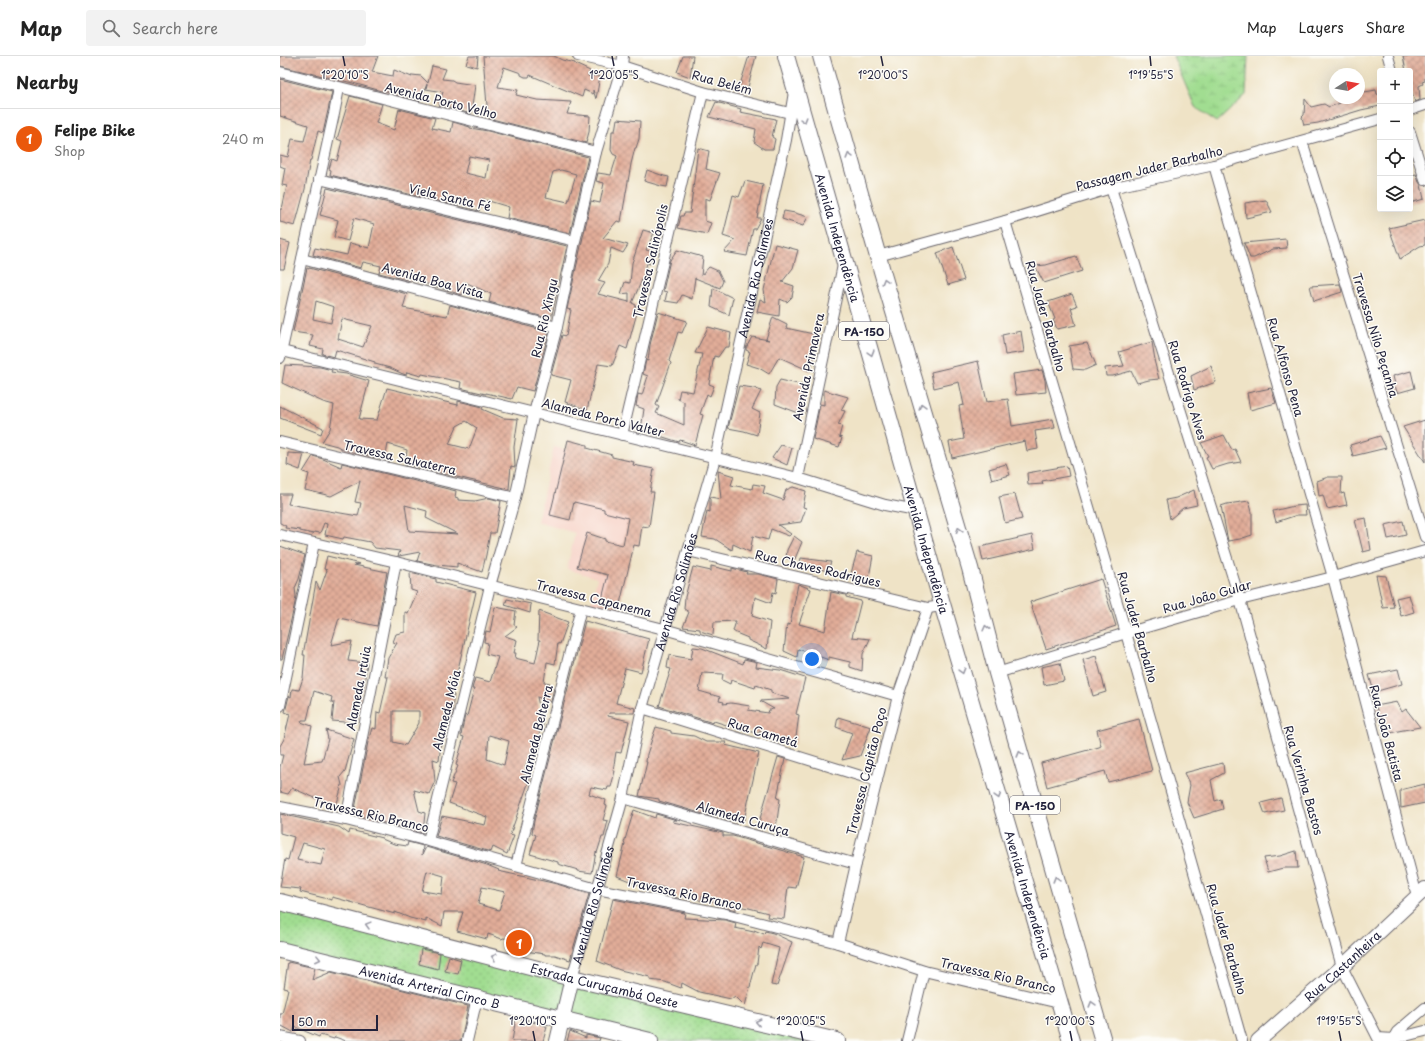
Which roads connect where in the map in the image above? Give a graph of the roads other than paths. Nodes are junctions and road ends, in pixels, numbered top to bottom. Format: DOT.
graph roads {
  1 [pos="578,56"];
  2 [pos="786,56"];
  3 [pos="821,56"];
  4 [pos="1388,56"];
  5 [pos="622,61"];
  6 [pos="1391,68"];
  7 [pos="280,72"];
  8 [pos="339,88"];
  9 [pos="795,88"];
  10 [pos="703,92"];
  11 [pos="1425,105"];
  12 [pos="1413,109"];
  13 [pos="790,113"];
  14 [pos="1377,120"];
  15 [pos="1302,140"];
  16 [pos="1412,140"];
  17 [pos="596,152"];
  18 [pos="1214,165"];
  19 [pos="319,179"];
  20 [pos="1425,180"];
  21 [pos="1111,188"];
  22 [pos="1004,222"];
  23 [pos="575,241"];
  24 [pos="878,256"];
  25 [pos="302,259"];
  26 [pos="844,262"];
  27 [pos="557,327"];
  28 [pos="281,355"];
  29 [pos="534,413"];
  30 [pos="622,435"];
  31 [pos="280,442"];
  32 [pos="715,458"];
  33 [pos="798,478"];
  34 [pos="515,498"];
  35 [pos="916,511"];
  36 [pos="280,535"];
  37 [pos="1425,537"];
  38 [pos="314,543"];
  39 [pos="688,551"];
  40 [pos="1425,551"];
  41 [pos="396,562"];
  42 [pos="1333,577"];
  43 [pos="490,586"];
  44 [pos="1240,600"];
  45 [pos="936,607"];
  46 [pos="581,608"];
  47 [pos="664,629"];
  48 [pos="1126,633"];
  49 [pos="997,672"];
  50 [pos="898,696"];
  51 [pos="280,706"];
  52 [pos="642,708"];
  53 [pos="877,781"];
  54 [pos="624,798"];
  55 [pos="280,806"];
  56 [pos="346,820"];
  57 [pos="428,841"];
  58 [pos="856,864"];
  59 [pos="516,866"];
  60 [pos="597,889"];
  61 [pos="1421,892"];
  62 [pos="280,902"];
  63 [pos="838,943"];
  64 [pos="280,950"];
  65 [pos="1342,967"];
  66 [pos="924,971"];
  67 [pos="572,978"];
  68 [pos="477,998"];
  69 [pos="1059,1003"];
  70 [pos="1425,1008"];
  71 [pos="562,1019"];
  72 [pos="1425,1031"];
  73 [pos="280,1036"];
  74 [pos="1393,1039"];
  75 [pos="300,1041"];
  76 [pos="467,1041"];
  77 [pos="557,1041"];
  78 [pos="650,1041"];
  79 [pos="837,1041"];
  80 [pos="907,1041"];
  81 [pos="1071,1041"];
  82 [pos="1103,1041"];
  83 [pos="1242,1041"];
  84 [pos="1258,1041"];
  1 -- 5 [label="street, Rua Belém"];
  2 -- 9 [label="main road, Avenida Independência / PA-150"];
  24 -- 3 [label="main road, PA-150, one-way"];
  4 -- 6 [label="street"];
  5 -- 10 [label="street, Rua Belém"];
  5 -- 17 [label="street, Rua Rio Xingu"];
  7 -- 8 [label="street, Avenida Porto Velho"];
  8 -- 17 [label="street, Avenida Porto Velho"];
  8 -- 19 [label="street"];
  9 -- 13 [label="street"];
  9 -- 26 [label="main road, Avenida Independência / PA-150, one-way"];
  10 -- 13 [label="street, Rua Belém"];
  10 -- 30 [label="street, Travessa Salinópolis"];
  11 -- 12 [label="street"];
  13 -- 32 [label="street, Avenida Rio Solimões"];
  14 -- 15 [label="street, Passagem Jader Barbalho"];
  15 -- 18 [label="street, Passagem Jader Barbalho"];
  15 -- 37 [label="street, Travessa Nilo Peçanha"];
  16 -- 20 [label="street"];
  17 -- 23 [label="street, Rua Rio Xingu"];
  18 -- 21 [label="street, Passagem Jader Barbalho"];
  18 -- 42 [label="street, Rua Alfonso Pena"];
  19 -- 23 [label="street, Viela Santa Fé"];
  19 -- 25 [label="street"];
  21 -- 22 [label="street, Passagem Jader Barbalho"];
  21 -- 44 [label="street, Rua Rodrigo Alves"];
  22 -- 24 [label="street, Passagem Jader Barbalho"];
  22 -- 48 [label="street, Rua Jader Barbalho"];
  23 -- 27 [label="street, Rua Rio Xingu"];
  49 -- 24 [label="main road, PA-150, one-way"];
  25 -- 27 [label="street, Avenida Boa Vista"];
  25 -- 28 [label="street"];
  26 -- 33 [label="street, Avenida Primavera"];
  26 -- 35 [label="main road, Avenida Independência / PA-150, one-way"];
  27 -- 29 [label="street, Rua Rio Xingu"];
  28 -- 29 [label="street, Alameda Porto Valter"];
  29 -- 30 [label="street, Alameda Porto Valter"];
  29 -- 34 [label="street, Rua Rio Xingu"];
  30 -- 32 [label="street, Alameda Porto Valter"];
  31 -- 34 [label="street, Travessa Salvaterra"];
  32 -- 33 [label="street, Alameda Porto Valter"];
  32 -- 39 [label="street, Avenida Rio Solimões"];
  33 -- 35 [label="street, Alameda Porto Valter"];
  34 -- 43 [label="street, Rua Rio Xingu"];
  35 -- 45 [label="main road, Avenida Independência / PA-150"];
  36 -- 38 [label="street, Travessa Capanema"];
  38 -- 41 [label="street, Travessa Capanema"];
  38 -- 51 [label="street"];
  39 -- 45 [label="street, Rua Chaves Rodrigues"];
  39 -- 47 [label="street, Avenida Rio Solimões"];
  40 -- 42 [label="street, Rua João Gular"];
  41 -- 43 [label="street, Travessa Capanema"];
  41 -- 56 [label="street, Alameda Irtuia"];
  42 -- 44 [label="street, Rua João Gular"];
  42 -- 61 [label="street, Rua João Batista"];
  43 -- 46 [label="street, Travessa Capanema"];
  43 -- 57 [label="street, Alameda Móia"];
  44 -- 48 [label="street, Rua João Gular"];
  44 -- 65 [label="street, Rua Verinha Bastos"];
  45 -- 50 [label="street, Travessa Capitão Poço"];
  45 -- 69 [label="main road, Avenida Independência / PA-150, one-way"];
  46 -- 47 [label="street, Travessa Capanema"];
  46 -- 59 [label="street, Alameda Belterra"];
  47 -- 50 [label="street, Travessa Capanema"];
  47 -- 52 [label="street, Avenida Rio Solimões"];
  48 -- 49 [label="street, Rua João Gular"];
  48 -- 83 [label="street, Rua Jader Barbalho"];
  82 -- 49 [label="main road, PA-150, one-way"];
  50 -- 53 [label="street, Travessa Capitão Poço"];
  52 -- 53 [label="street, Rua Cametá"];
  52 -- 54 [label="street, Avenida Rio Solimões"];
  53 -- 58 [label="street, Travessa Capitão Poço"];
  54 -- 58 [label="street, Alameda Curuça"];
  54 -- 60 [label="street, Avenida Rio Solimões"];
  55 -- 56 [label="street, Travessa Rio Branco"];
  56 -- 57 [label="street, Travessa Rio Branco"];
  57 -- 59 [label="street, Travessa Rio Branco"];
  58 -- 63 [label="street, Travessa Capitão Poço"];
  59 -- 60 [label="street, Travessa Rio Branco"];
  60 -- 63 [label="street, Travessa Rio Branco"];
  60 -- 67 [label="street, Avenida Rio Solimões"];
  61 -- 65 [label="street, Rua Castanheira"];
  67 -- 62 [label="main road, Estrada Curuçambá Oeste, one-way"];
  63 -- 66 [label="street, Travessa Rio Branco"];
  64 -- 68 [label="main road, Avenida Arterial Cinco B, one-way"];
  65 -- 74 [label="street, Rua Verinha Bastos"];
  65 -- 84 [label="street, Rua Castanheira"];
  66 -- 69 [label="street, Travessa Rio Branco"];
  66 -- 80 [label="street"];
  67 -- 71 [label="street, Avenida Rio Solimões"];
  79 -- 67 [label="main road, Estrada Curuçambá Oeste, one-way"];
  68 -- 71 [label="main road, Avenida Arterial Cinco B"];
  68 -- 76 [label="street"];
  69 -- 81 [label="main road, Avenida Independência / PA-150"];
  70 -- 74 [label="street"];
  71 -- 77 [label="street, Avenida Rio Solimões"];
  71 -- 78 [label="main road, Avenida Arterial Cinco B"];
  72 -- 74 [label="street"];
  73 -- 75 [label="street"];
}
